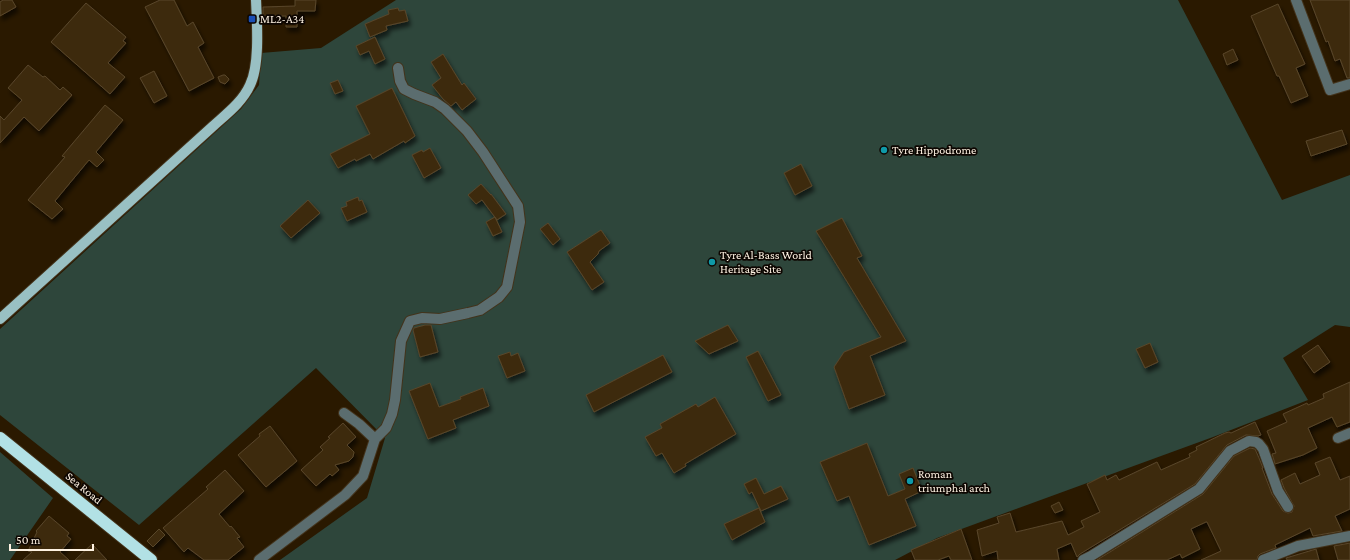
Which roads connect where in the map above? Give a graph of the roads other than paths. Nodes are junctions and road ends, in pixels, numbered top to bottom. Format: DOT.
graph roads {
  1 [pos="256,0"];
  2 [pos="1296,0"];
  3 [pos="398,68"];
  4 [pos="1350,84"];
  5 [pos="0,319"];
  6 [pos="344,412"];
  7 [pos="1350,433"];
  8 [pos="0,438"];
  9 [pos="1338,438"];
  10 [pos="374,439"];
  11 [pos="1288,507"];
  12 [pos="1350,536"];
  13 [pos="151,560"];
  14 [pos="259,560"];
  15 [pos="1083,560"];
  16 [pos="1263,560"];
  1 -- 5 [label="main road"];
  2 -- 4 [label="street"];
  3 -- 10 [label="street"];
  6 -- 10 [label="street"];
  7 -- 9 [label="street"];
  8 -- 13 [label="highway, Sea Road"];
  10 -- 14 [label="street"];
  11 -- 15 [label="street"];
  12 -- 16 [label="street"];
}
